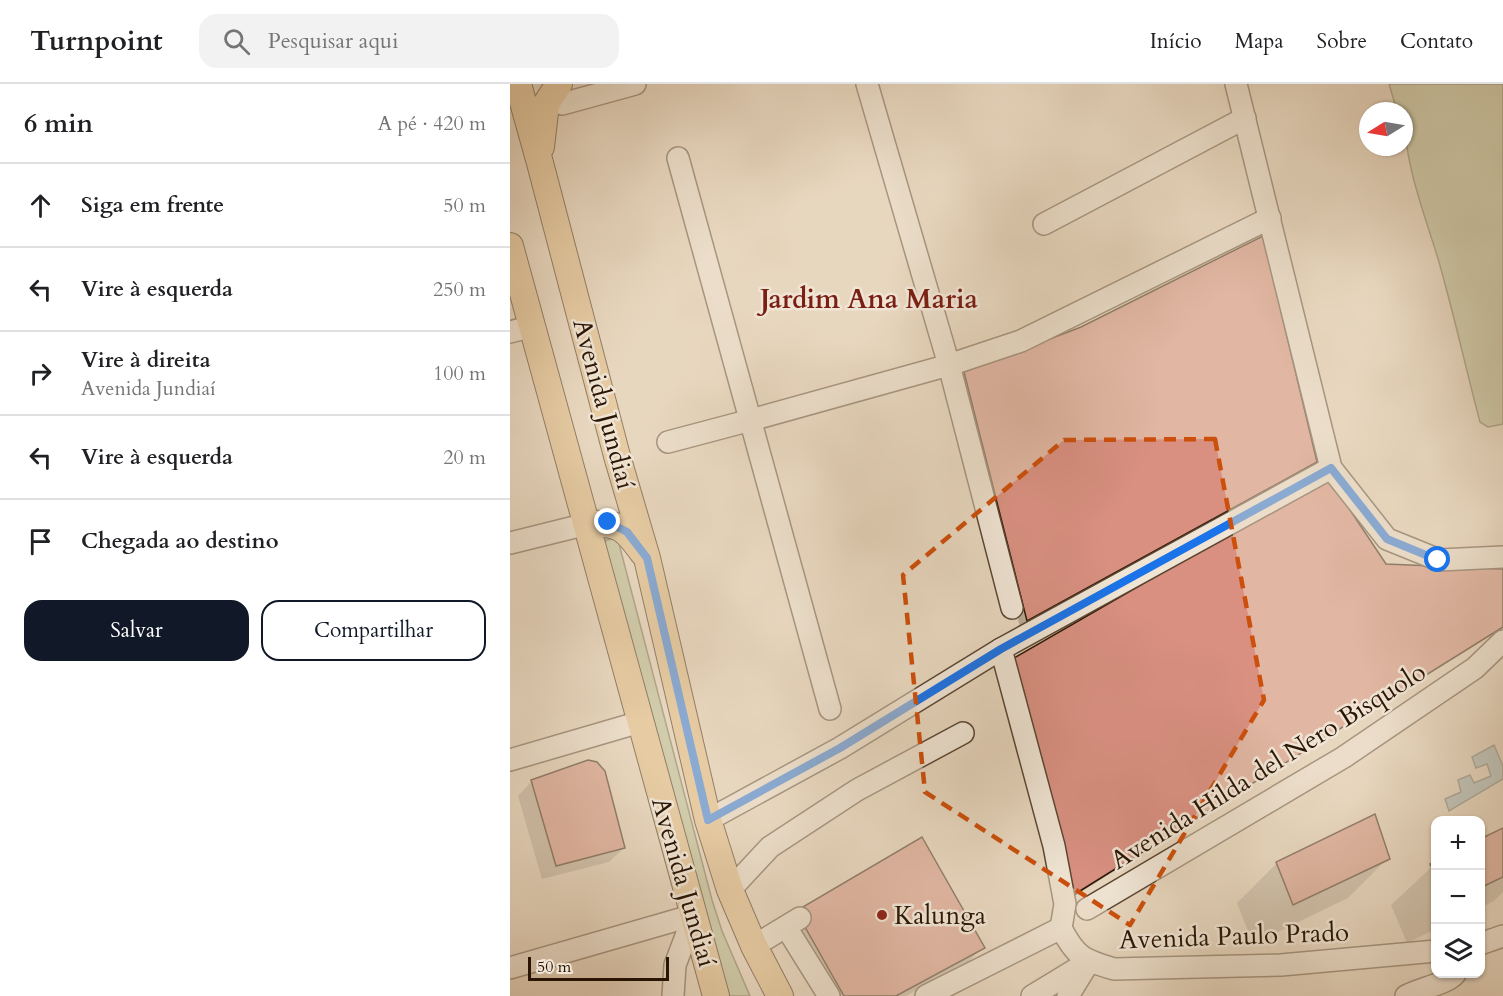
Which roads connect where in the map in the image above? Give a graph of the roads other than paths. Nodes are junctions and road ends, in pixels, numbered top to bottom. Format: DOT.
graph roads {
  1 [pos="547,84"];
  2 [pos="635,84"];
  3 [pos="867,84"];
  4 [pos="1236,84"];
  5 [pos="516,93"];
  6 [pos="561,94"];
  7 [pos="1245,118"];
  8 [pos="678,158"];
  9 [pos="540,163"];
  10 [pos="1270,218"];
  11 [pos="1044,224"];
  12 [pos="510,246"];
  13 [pos="521,329"];
  14 [pos="949,364"];
  15 [pos="751,420"];
  16 [pos="668,442"];
  17 [pos="1331,468"];
  18 [pos="588,524"];
  19 [pos="510,543"];
  20 [pos="1503,557"];
  21 [pos="647,558"];
  22 [pos="1012,608"];
  23 [pos="1503,641"];
  24 [pos="1001,649"];
  25 [pos="830,709"];
  26 [pos="640,722"];
  27 [pos="963,733"];
  28 [pos="510,760"];
  29 [pos="708,820"];
  30 [pos="730,890"];
  31 [pos="1087,909"];
  32 [pos="694,915"];
  33 [pos="1061,928"];
  34 [pos="1503,936"];
  35 [pos="1485,942"];
  36 [pos="754,946"];
  37 [pos="1431,952"];
  38 [pos="1088,962"];
  39 [pos="1431,967"];
  40 [pos="510,968"];
  41 [pos="1456,983"];
  42 [pos="957,989"];
  43 [pos="1412,993"];
  44 [pos="673,996"];
  45 [pos="716,996"];
  46 [pos="780,996"];
  47 [pos="829,996"];
  48 [pos="926,996"];
  49 [pos="1032,996"];
  50 [pos="1068,996"];
  1 -- 5 [label="main road"];
  2 -- 6 [label="street"];
  3 -- 14 [label="street"];
  4 -- 7 [label="street"];
  5 -- 9 [label="main road, Avenida Jundiaí"];
  6 -- 9 [label="main road"];
  7 -- 10 [label="street"];
  7 -- 11 [label="street"];
  8 -- 15 [label="street"];
  9 -- 21 [label="main road, Avenida Jundiaí"];
  10 -- 14 [label="street"];
  10 -- 17 [label="street"];
  12 -- 13 [label="main road, Avenida Jundiaí"];
  13 -- 18 [label="main road, Avenida Jundiaí"];
  14 -- 15 [label="street"];
  14 -- 22 [label="street"];
  15 -- 16 [label="street"];
  15 -- 25 [label="street"];
  17 -- 20 [label="street"];
  17 -- 24 [label="street"];
  18 -- 19 [label="street"];
  18 -- 21 [label="main road"];
  18 -- 26 [label="main road, Avenida Jundiaí"];
  21 -- 29 [label="main road, Avenida Jundiaí"];
  23 -- 31 [label="street, Avenida Hilda del Nero Bisquolo"];
  24 -- 29 [label="street"];
  24 -- 33 [label="street"];
  26 -- 28 [label="street"];
  26 -- 32 [label="main road, Avenida Jundiaí"];
  27 -- 30 [label="street"];
  29 -- 30 [label="main road, Avenida Jundiaí"];
  30 -- 36 [label="main road, Avenida Jundiaí"];
  32 -- 40 [label="street"];
  32 -- 44 [label="street"];
  32 -- 45 [label="main road, Avenida Jundiaí"];
  33 -- 38 [label="street, Avenida Paulo Prado"];
  33 -- 42 [label="street"];
  34 -- 35 [label="street"];
  36 -- 46 [label="main road, Avenida Jundiaí"];
  36 -- 47 [label="street"];
  37 -- 38 [label="street, Avenida Paulo Prado"];
  38 -- 49 [label="street"];
  38 -- 50 [label="street"];
  39 -- 43 [label="street, Avenida Paulo Prado"];
  41 -- 43 [label="street, Avenida Paulo Prado"];
  42 -- 48 [label="street"];
}
